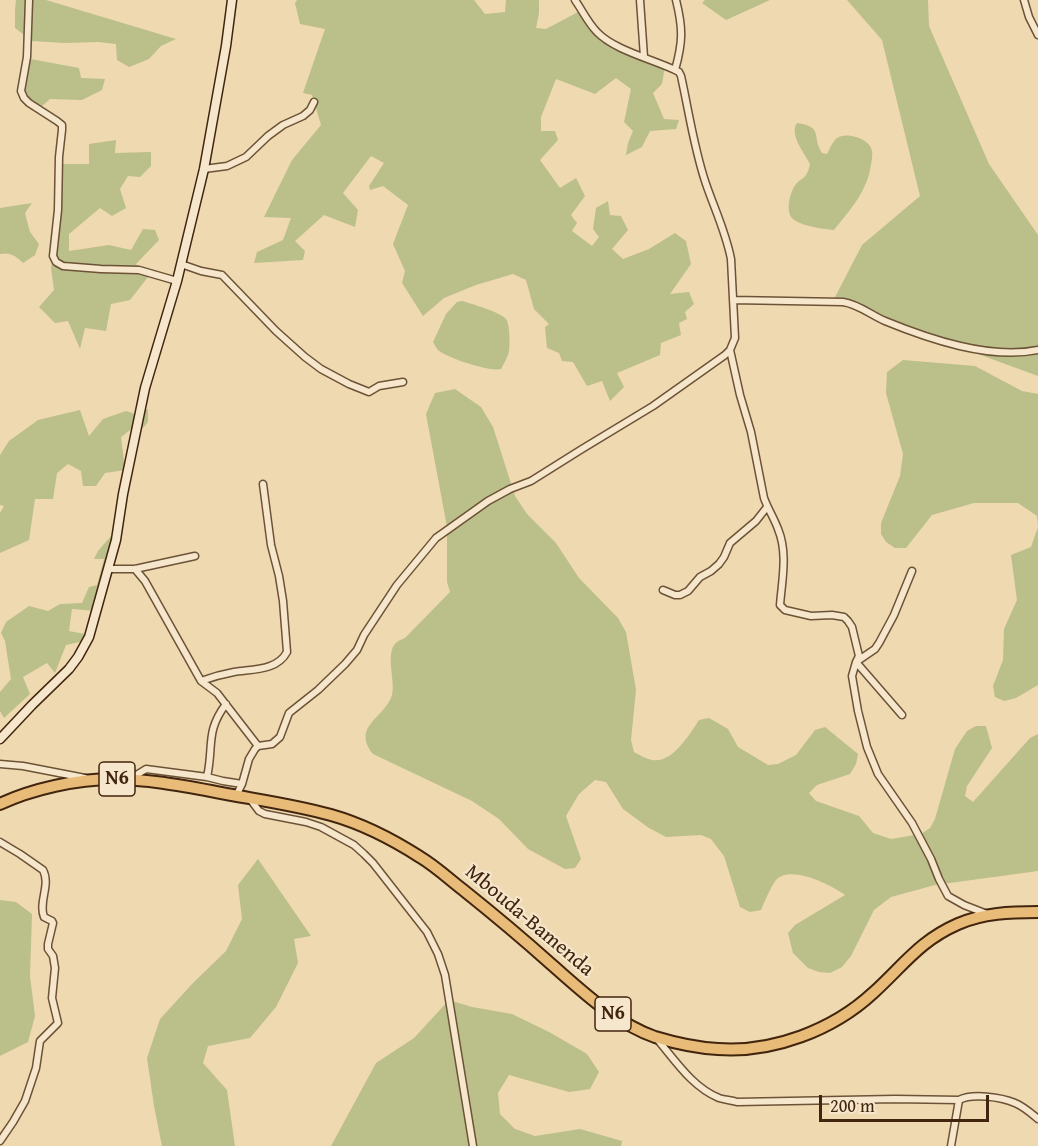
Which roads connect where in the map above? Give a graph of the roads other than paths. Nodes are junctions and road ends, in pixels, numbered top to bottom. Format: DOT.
graph roads {
  1 [pos="29,0"];
  2 [pos="232,0"];
  3 [pos="575,0"];
  4 [pos="640,0"];
  5 [pos="676,0"];
  6 [pos="1024,0"];
  7 [pos="1038,35"];
  8 [pos="644,57"];
  9 [pos="675,69"];
  10 [pos="314,102"];
  11 [pos="204,169"];
  12 [pos="181,264"];
  13 [pos="177,281"];
  14 [pos="733,300"];
  15 [pos="730,350"];
  16 [pos="1038,350"];
  17 [pos="403,382"];
  18 [pos="263,484"];
  19 [pos="767,507"];
  20 [pos="195,556"];
  21 [pos="109,569"];
  22 [pos="135,569"];
  23 [pos="912,571"];
  24 [pos="663,590"];
  25 [pos="856,662"];
  26 [pos="201,681"];
  27 [pos="226,705"];
  28 [pos="902,716"];
  29 [pos="0,739"];
  30 [pos="258,746"];
  31 [pos="0,764"];
  32 [pos="207,777"];
  33 [pos="95,779"];
  34 [pos="129,780"];
  35 [pos="242,784"];
  36 [pos="236,796"];
  37 [pos="250,798"];
  38 [pos="0,804"];
  39 [pos="0,843"];
  40 [pos="1038,912"];
  41 [pos="988,915"];
  42 [pos="654,1036"];
  43 [pos="959,1100"];
  44 [pos="1038,1119"];
  45 [pos="0,1141"];
  46 [pos="472,1146"];
  47 [pos="951,1146"];
  1 -- 13 [label="street"];
  2 -- 11 [label="street"];
  3 -- 8 [label="street"];
  4 -- 8 [label="street"];
  5 -- 9 [label="street"];
  6 -- 7 [label="street"];
  8 -- 9 [label="street"];
  9 -- 14 [label="street"];
  10 -- 11 [label="street"];
  11 -- 12 [label="street"];
  12 -- 13 [label="street"];
  12 -- 17 [label="street"];
  13 -- 21 [label="street"];
  14 -- 15 [label="street"];
  14 -- 16 [label="street"];
  15 -- 19 [label="street"];
  15 -- 30 [label="street"];
  18 -- 26 [label="street"];
  19 -- 24 [label="street"];
  19 -- 25 [label="street"];
  20 -- 22 [label="street"];
  21 -- 22 [label="street"];
  21 -- 29 [label="street"];
  22 -- 26 [label="street"];
  23 -- 25 [label="street"];
  25 -- 28 [label="street"];
  25 -- 41 [label="street"];
  26 -- 27 [label="street"];
  27 -- 30 [label="street"];
  27 -- 32 [label="street"];
  30 -- 35 [label="street"];
  31 -- 33 [label="street"];
  32 -- 34 [label="street"];
  32 -- 35 [label="street"];
  33 -- 34 [label="highway, Mbouda-Bamenda / N6"];
  33 -- 38 [label="highway, Mbouda-Bamenda / N6"];
  34 -- 36 [label="highway, Mbouda-Bamenda / N6"];
  35 -- 36 [label="street"];
  36 -- 37 [label="highway, Mbouda-Bamenda / N6"];
  37 -- 42 [label="highway, Mbouda-Bamenda / N6"];
  37 -- 46 [label="street"];
  39 -- 45 [label="street"];
  40 -- 41 [label="highway, Mbouda-Bamenda / N6"];
  41 -- 42 [label="highway, Mbouda-Bamenda / N6"];
  42 -- 43 [label="street"];
  43 -- 44 [label="street"];
  43 -- 47 [label="street"];
}
